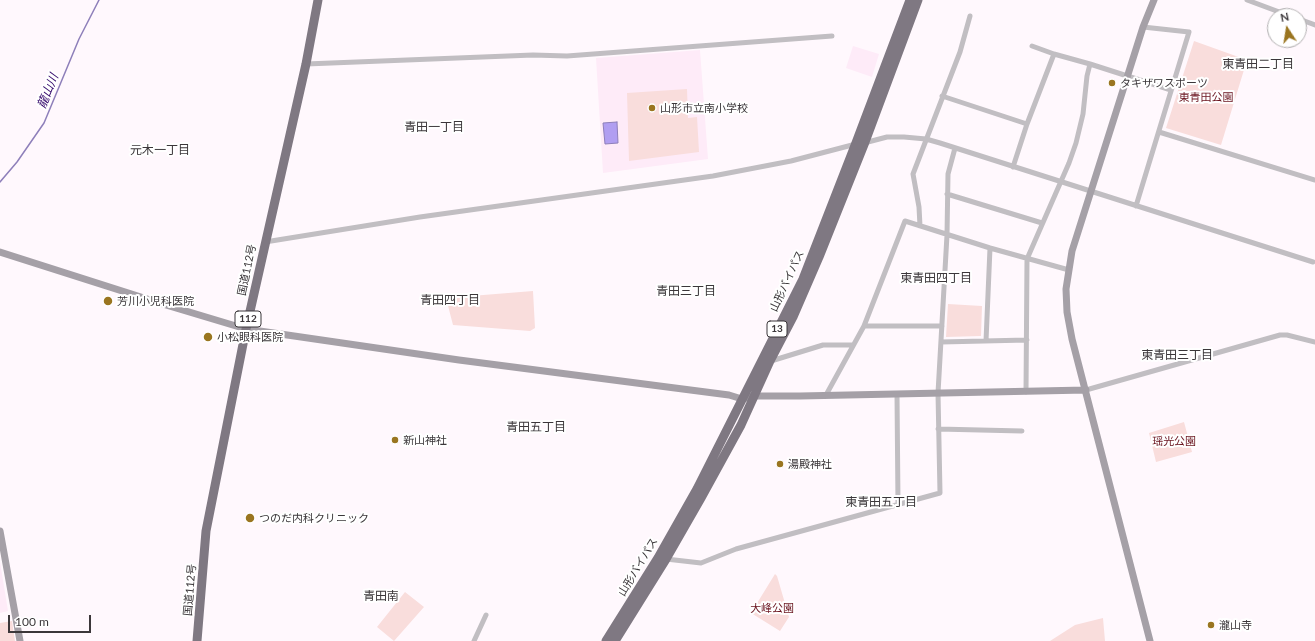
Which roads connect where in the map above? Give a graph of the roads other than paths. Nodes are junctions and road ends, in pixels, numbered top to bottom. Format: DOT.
graph roads {
  1 [pos="318,0"];
  2 [pos="910,0"];
  3 [pos="918,0"];
  4 [pos="1154,0"];
  5 [pos="1247,0"];
  6 [pos="1268,8"];
  7 [pos="970,16"];
  8 [pos="1143,27"];
  9 [pos="832,36"];
  10 [pos="1032,46"];
  11 [pos="1054,54"];
  12 [pos="306,64"];
  13 [pos="1090,64"];
  14 [pos="1127,76"];
  15 [pos="1172,90"];
  16 [pos="942,96"];
  17 [pos="1027,124"];
  18 [pos="1159,132"];
  19 [pos="926,139"];
  20 [pos="861,143"];
  21 [pos="955,148"];
  22 [pos="1013,167"];
  23 [pos="1315,180"];
  24 [pos="1060,181"];
  25 [pos="1090,192"];
  26 [pos="947,194"];
  27 [pos="1136,206"];
  28 [pos="1042,223"];
  29 [pos="920,226"];
  30 [pos="948,235"];
  31 [pos="265,242"];
  32 [pos="990,248"];
  33 [pos="0,252"];
  34 [pos="1027,259"];
  35 [pos="1313,262"];
  36 [pos="1068,270"];
  37 [pos="864,326"];
  38 [pos="942,326"];
  39 [pos="246,329"];
  40 [pos="1027,340"];
  41 [pos="986,341"];
  42 [pos="941,342"];
  43 [pos="1315,342"];
  44 [pos="853,345"];
  45 [pos="770,361"];
  46 [pos="1086,390"];
  47 [pos="1026,392"];
  48 [pos="938,393"];
  49 [pos="897,394"];
  50 [pos="754,396"];
  51 [pos="826,396"];
  52 [pos="742,399"];
  53 [pos="938,429"];
  54 [pos="1022,431"];
  55 [pos="898,504"];
  56 [pos="0,531"];
  57 [pos="666,559"];
  58 [pos="486,615"];
  59 [pos="20,641"];
  60 [pos="197,641"];
  61 [pos="474,641"];
  62 [pos="606,641"];
  63 [pos="615,641"];
  64 [pos="1150,641"];
  1 -- 12 [label="highway, 国道112号 / 112"];
  2 -- 20 [label="highway, 山形バイパス / 13"];
  3 -- 20 [label="highway, 山形バイパス / 13"];
  4 -- 8 [label="street"];
  5 -- 6 [label="street"];
  7 -- 16 [label="street"];
  8 -- 14 [label="street"];
  8 -- 15 [label="street"];
  9 -- 12 [label="street"];
  10 -- 11 [label="street"];
  11 -- 13 [label="street"];
  11 -- 17 [label="street"];
  12 -- 31 [label="highway, 国道112号 / 112"];
  13 -- 14 [label="street"];
  13 -- 24 [label="street"];
  14 -- 15 [label="street"];
  14 -- 25 [label="street"];
  15 -- 18 [label="street"];
  16 -- 17 [label="street"];
  16 -- 19 [label="street"];
  17 -- 22 [label="street"];
  18 -- 23 [label="street"];
  18 -- 27 [label="street"];
  19 -- 20 [label="street"];
  19 -- 21 [label="street"];
  19 -- 29 [label="street"];
  20 -- 31 [label="street"];
  20 -- 45 [label="highway, 山形バイパス / 13"];
  20 -- 52 [label="highway, 山形バイパス / 13"];
  21 -- 22 [label="street"];
  21 -- 26 [label="street"];
  22 -- 24 [label="street"];
  24 -- 25 [label="street"];
  24 -- 28 [label="street"];
  25 -- 27 [label="street"];
  25 -- 36 [label="street"];
  26 -- 28 [label="street"];
  26 -- 30 [label="street"];
  27 -- 35 [label="street"];
  28 -- 34 [label="street"];
  29 -- 30 [label="street"];
  29 -- 37 [label="street"];
  30 -- 32 [label="street"];
  30 -- 38 [label="street"];
  31 -- 39 [label="highway, 国道112号 / 112"];
  32 -- 34 [label="street"];
  32 -- 41 [label="street"];
  33 -- 39 [label="street"];
  34 -- 36 [label="street"];
  34 -- 40 [label="street"];
  36 -- 46 [label="street"];
  37 -- 38 [label="street"];
  37 -- 44 [label="street"];
  38 -- 42 [label="street"];
  39 -- 52 [label="street"];
  39 -- 60 [label="highway, 国道112号 / 112"];
  40 -- 41 [label="street"];
  40 -- 47 [label="street"];
  41 -- 42 [label="street"];
  42 -- 48 [label="street"];
  43 -- 46 [label="street"];
  44 -- 45 [label="street"];
  44 -- 51 [label="street"];
  45 -- 50 [label="highway, 山形バイパス / 13"];
  46 -- 47 [label="street"];
  46 -- 64 [label="street"];
  47 -- 48 [label="street"];
  48 -- 49 [label="street"];
  48 -- 53 [label="street"];
  49 -- 51 [label="street"];
  49 -- 55 [label="street"];
  50 -- 51 [label="street"];
  50 -- 52 [label="street"];
  50 -- 57 [label="highway, 山形バイパス / 13"];
  52 -- 62 [label="highway, 山形バイパス / 13"];
  53 -- 54 [label="street"];
  53 -- 55 [label="street"];
  55 -- 57 [label="street"];
  56 -- 59 [label="street"];
  57 -- 63 [label="highway, 山形バイパス / 13"];
  58 -- 61 [label="street"];
}
